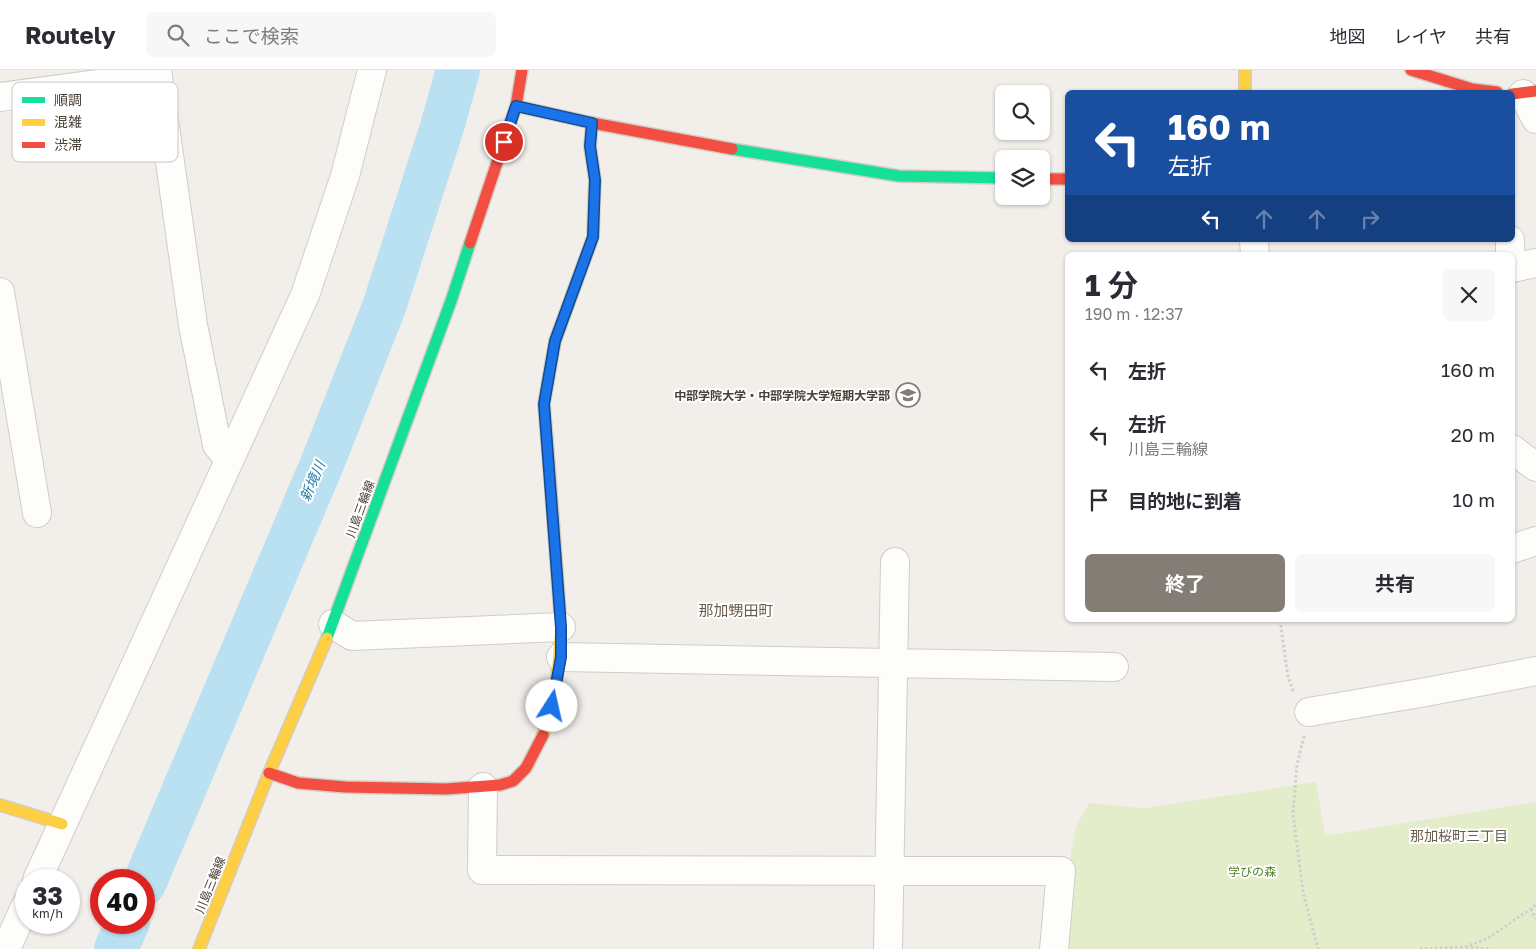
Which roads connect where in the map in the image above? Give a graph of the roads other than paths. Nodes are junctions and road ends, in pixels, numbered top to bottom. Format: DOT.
graph roads {
  1 [pos="372,70"];
  2 [pos="522,70"];
  3 [pos="1245,70"];
  4 [pos="1411,70"];
  5 [pos="158,73"];
  6 [pos="99,82"];
  7 [pos="1246,90"];
  8 [pos="1483,90"];
  9 [pos="1517,93"];
  10 [pos="516,106"];
  11 [pos="1536,119"];
  12 [pos="592,123"];
  13 [pos="170,162"];
  14 [pos="995,178"];
  15 [pos="1050,178"];
  16 [pos="1065,179"];
  17 [pos="1536,263"];
  18 [pos="1515,267"];
  19 [pos="0,292"];
  20 [pos="1515,451"];
  21 [pos="229,460"];
  22 [pos="1536,467"];
  23 [pos="37,513"];
  24 [pos="1536,541"];
  25 [pos="1515,548"];
  26 [pos="895,562"];
  27 [pos="332,624"];
  28 [pos="561,627"];
  29 [pos="561,657"];
  30 [pos="893,662"];
  31 [pos="1114,667"];
  32 [pos="1536,671"];
  33 [pos="1309,712"];
  34 [pos="269,773"];
  35 [pos="483,787"];
  36 [pos="0,805"];
  37 [pos="62,824"];
  38 [pos="42,869"];
  39 [pos="889,871"];
  40 [pos="15,929"];
  41 [pos="6,949"];
  42 [pos="199,949"];
  43 [pos="888,949"];
  44 [pos="1054,949"];
  1 -- 21 [label="street"];
  2 -- 10 [label="street, 川島三輪線"];
  3 -- 7 [label="street"];
  4 -- 8 [label="street"];
  5 -- 6 [label="street"];
  9 -- 11 [label="street"];
  10 -- 12 [label="street"];
  10 -- 27 [label="street, 川島三輪線"];
  12 -- 14 [label="street"];
  12 -- 28 [label="street"];
  13 -- 21 [label="street"];
  15 -- 16 [label="street"];
  17 -- 18 [label="street"];
  19 -- 23 [label="street"];
  20 -- 22 [label="street"];
  21 -- 37 [label="street"];
  24 -- 25 [label="street"];
  26 -- 30 [label="street"];
  27 -- 28 [label="street"];
  27 -- 34 [label="street, 川島三輪線"];
  28 -- 29 [label="street"];
  29 -- 30 [label="street"];
  29 -- 35 [label="street"];
  30 -- 31 [label="street"];
  30 -- 39 [label="street"];
  32 -- 33 [label="street"];
  34 -- 35 [label="street"];
  34 -- 42 [label="street, 川島三輪線"];
  35 -- 39 [label="street"];
  36 -- 37 [label="street"];
  37 -- 38 [label="street"];
  39 -- 43 [label="street"];
  39 -- 44 [label="street"];
  40 -- 41 [label="street"];
}
